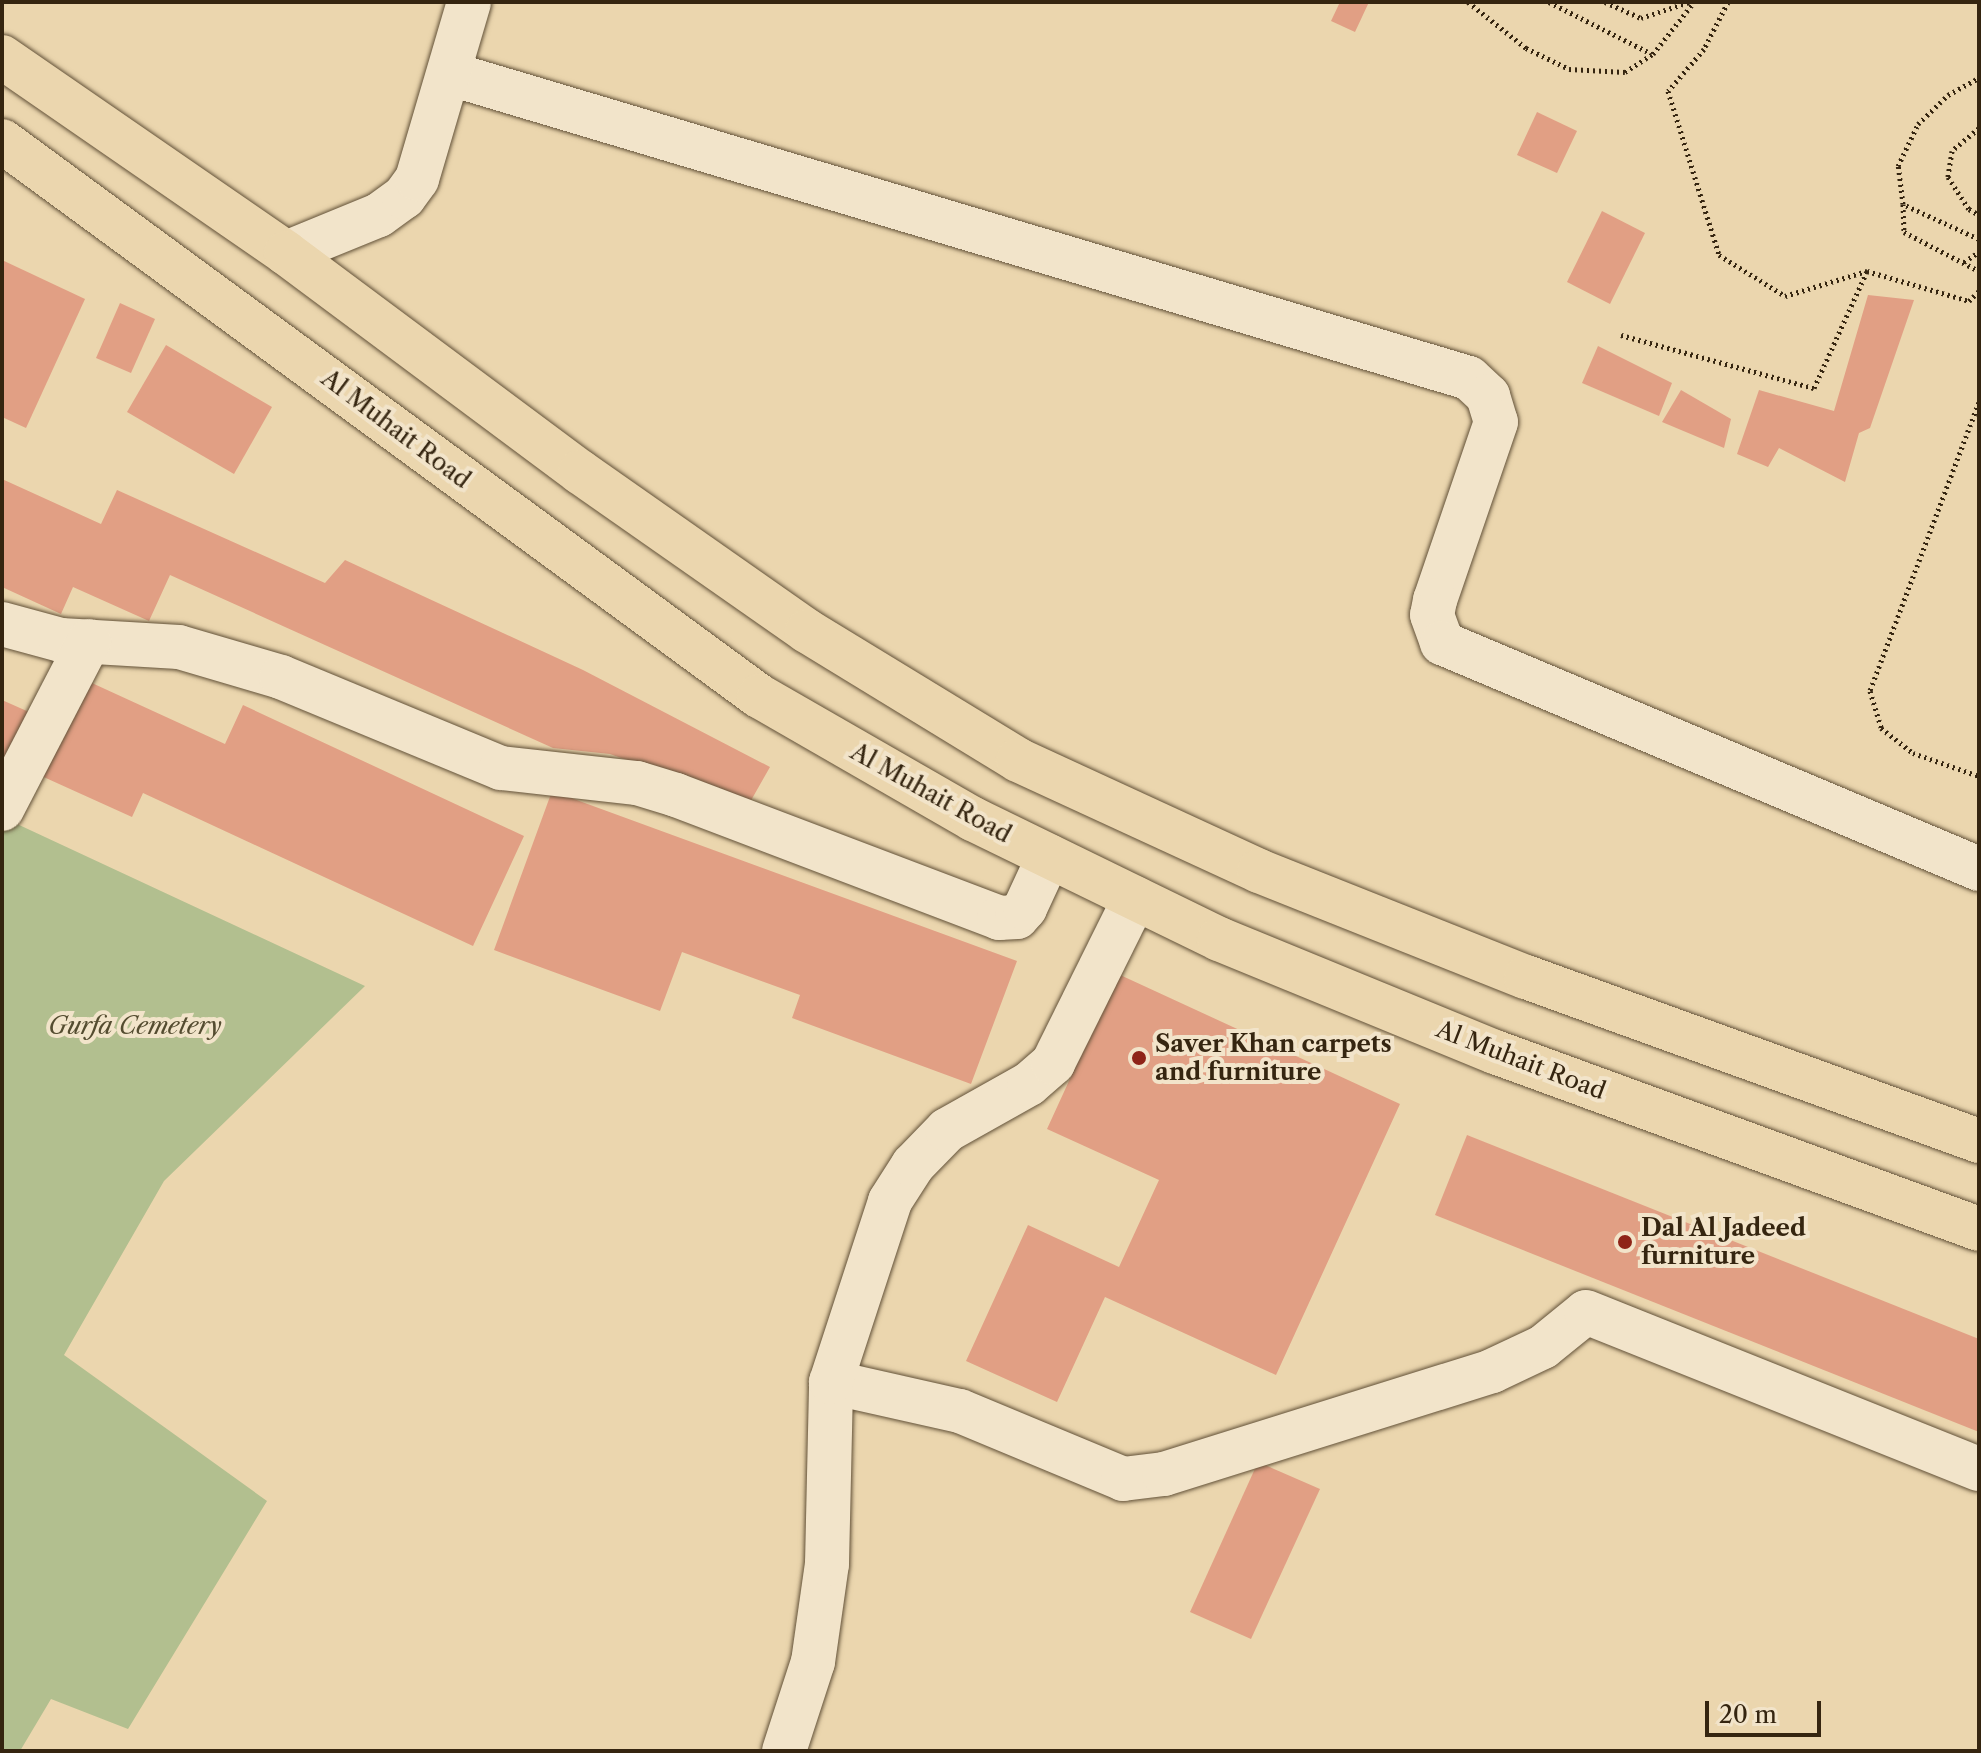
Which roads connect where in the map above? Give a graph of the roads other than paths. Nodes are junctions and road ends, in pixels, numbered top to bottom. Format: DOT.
graph roads {
  1 [pos="469,2"];
  2 [pos="2,57"];
  3 [pos="451,74"];
  4 [pos="2,141"];
  5 [pos="286,253"];
  6 [pos="2,624"];
  7 [pos="89,641"];
  8 [pos="2,809"];
  9 [pos="1049,856"];
  10 [pos="1979,869"];
  11 [pos="1135,898"];
  12 [pos="1979,1141"];
  13 [pos="1979,1229"];
  14 [pos="831,1382"];
  15 [pos="1979,1469"];
  16 [pos="784,1751"];
  1 -- 3 [label="street"];
  2 -- 5 [label="highway"];
  3 -- 5 [label="street"];
  3 -- 10 [label="street"];
  4 -- 9 [label="highway, Al Muhait Road"];
  5 -- 12 [label="highway"];
  6 -- 7 [label="street"];
  7 -- 8 [label="street"];
  7 -- 9 [label="street"];
  9 -- 11 [label="highway, Al Muhait Road"];
  11 -- 13 [label="highway, Al Muhait Road"];
  11 -- 14 [label="street"];
  14 -- 15 [label="street"];
  14 -- 16 [label="street"];
}
